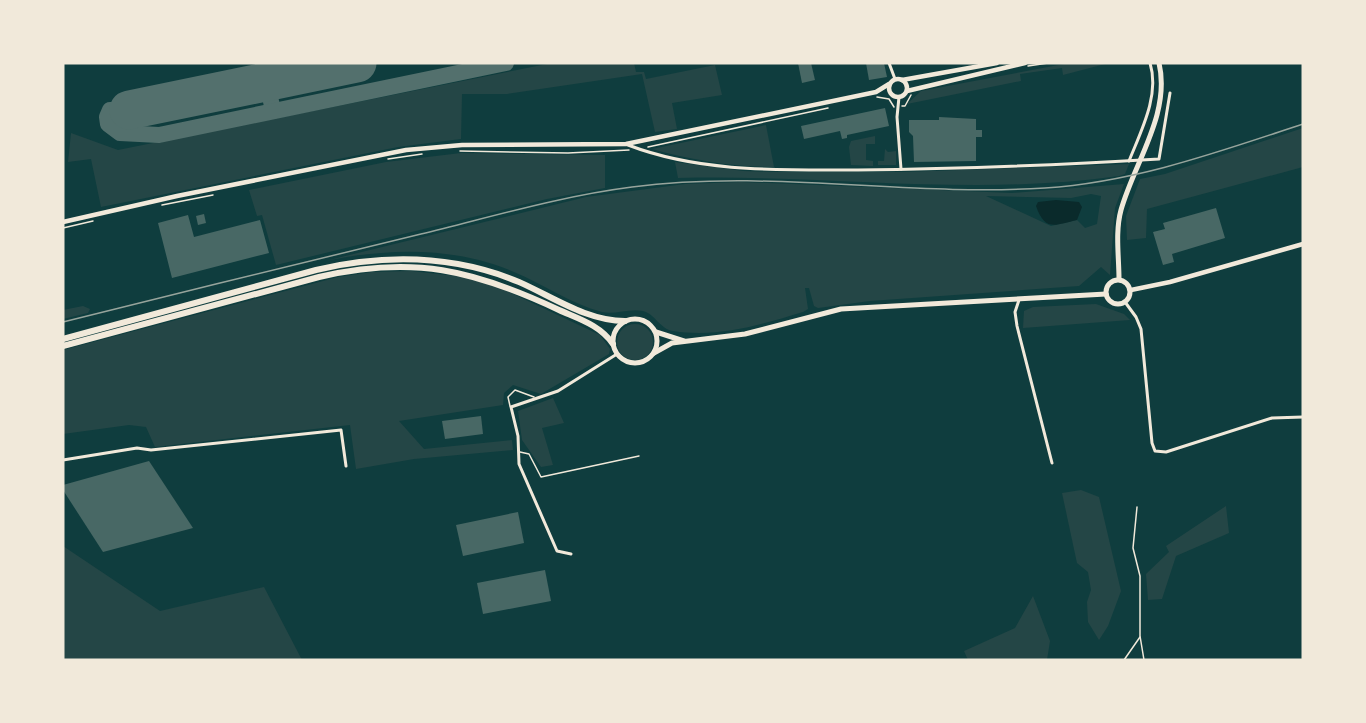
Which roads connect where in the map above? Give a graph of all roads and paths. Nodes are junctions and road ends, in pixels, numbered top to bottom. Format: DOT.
graph roads {
  1 [pos="889,63"];
  2 [pos="997,63"];
  3 [pos="1024,63"];
  4 [pos="1150,63"];
  5 [pos="1159,63"];
  6 [pos="895,79"];
  7 [pos="902,80"];
  8 [pos="889,84"];
  9 [pos="907,91"];
  10 [pos="876,92"];
  11 [pos="1170,93"];
  12 [pos="891,94"];
  13 [pos="899,98"];
  14 [pos="626,144"];
  15 [pos="1129,161"];
  16 [pos="901,169"];
  17 [pos="63,222"];
  18 [pos="1303,244"];
  19 [pos="1119,279"];
  20 [pos="1131,290"];
  21 [pos="1106,294"];
  22 [pos="1020,299"];
  23 [pos="1125,302"];
  24 [pos="625,321"];
  25 [pos="655,332"];
  26 [pos="63,339"];
  27 [pos="685,341"];
  28 [pos="613,344"];
  29 [pos="63,346"];
  30 [pos="654,352"];
  31 [pos="617,354"];
  32 [pos="538,399"];
  33 [pos="510,407"];
  34 [pos="1303,417"];
  35 [pos="519,452"];
  36 [pos="639,456"];
  37 [pos="63,460"];
  38 [pos="1052,463"];
  39 [pos="346,466"];
  40 [pos="1137,507"];
  41 [pos="571,554"];
  42 [pos="1140,636"];
  43 [pos="1124,660"];
  44 [pos="1144,660"];
  1 -- 6 [label="street"];
  2 -- 7 [label="main road"];
  3 -- 9 [label="main road"];
  4 -- 15 [label="street"];
  5 -- 19 [label="main road"];
  6 -- 7 [label="main road"];
  6 -- 8 [label="main road"];
  7 -- 9 [label="main road"];
  8 -- 10 [label="main road"];
  8 -- 12 [label="main road"];
  9 -- 13 [label="main road"];
  10 -- 12 [label="main road"];
  10 -- 14 [label="main road"];
  11 -- 15 [label="street"];
  12 -- 13 [label="main road"];
  13 -- 16 [label="street"];
  14 -- 16 [label="street"];
  14 -- 17 [label="main road"];
  15 -- 16 [label="street"];
  18 -- 20 [label="main road"];
  19 -- 20 [label="main road"];
  19 -- 21 [label="main road"];
  20 -- 23 [label="main road"];
  21 -- 22 [label="main road"];
  21 -- 23 [label="main road"];
  22 -- 27 [label="main road"];
  22 -- 38 [label="street"];
  23 -- 34 [label="street"];
  24 -- 25 [label="main road"];
  24 -- 26 [label="highway"];
  24 -- 28 [label="main road"];
  25 -- 27 [label="main road"];
  25 -- 30 [label="main road"];
  27 -- 30 [label="main road"];
  28 -- 29 [label="highway"];
  28 -- 31 [label="main road"];
  30 -- 31 [label="main road"];
  31 -- 32 [label="street"];
  32 -- 33 [label="street"];
  32 -- 33 [label="lane"];
  33 -- 35 [label="street"];
  35 -- 36 [label="lane"];
  35 -- 41 [label="street"];
  37 -- 39 [label="street"];
  40 -- 42 [label="path"];
  42 -- 43 [label="path"];
  42 -- 44 [label="path"];
}
